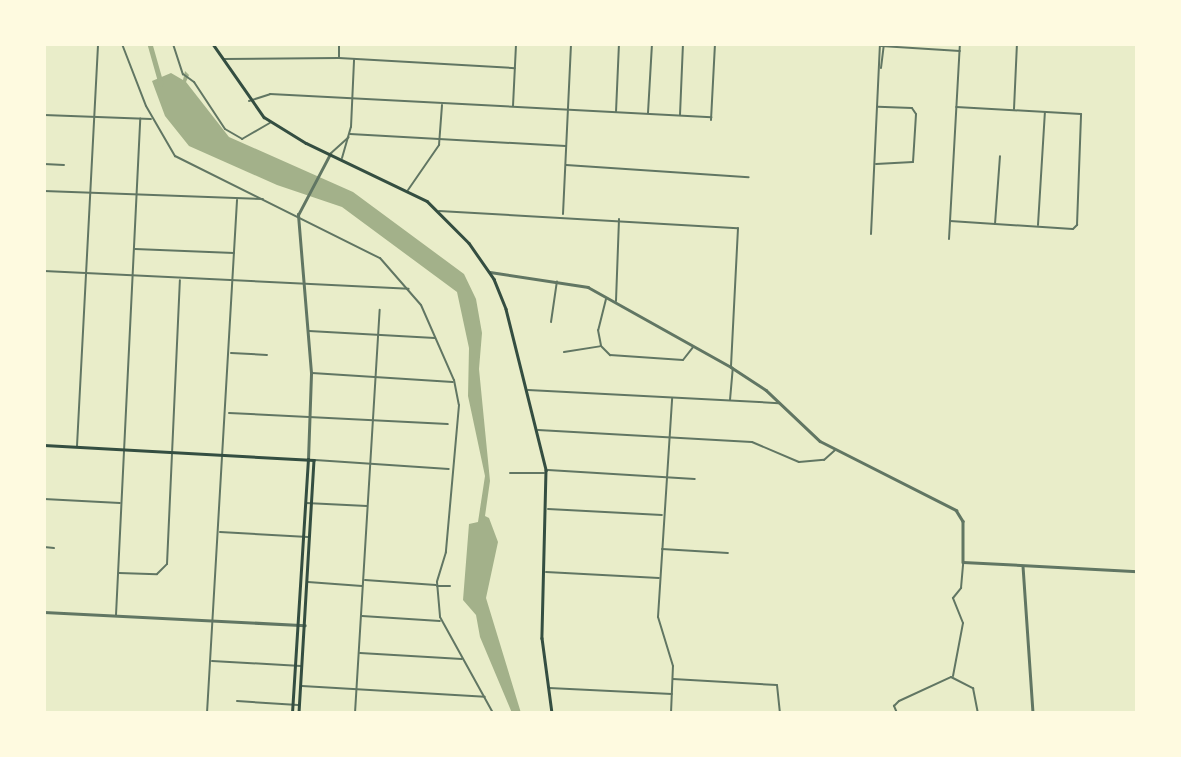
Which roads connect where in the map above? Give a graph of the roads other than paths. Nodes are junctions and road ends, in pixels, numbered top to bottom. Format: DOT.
graph roads {
  1 [pos="98,44"];
  2 [pos="122,44"];
  3 [pos="173,44"];
  4 [pos="213,44"];
  5 [pos="340,44"];
  6 [pos="516,44"];
  7 [pos="571,44"];
  8 [pos="619,44"];
  9 [pos="652,44"];
  10 [pos="683,44"];
  11 [pos="715,44"];
  12 [pos="960,44"];
  13 [pos="1017,44"];
  14 [pos="882,45"];
  15 [pos="960,51"];
  16 [pos="339,58"];
  17 [pos="223,59"];
  18 [pos="354,59"];
  19 [pos="514,68"];
  20 [pos="352,98"];
  21 [pos="249,101"];
  22 [pos="442,104"];
  23 [pos="513,107"];
  24 [pos="878,107"];
  25 [pos="956,107"];
  26 [pos="568,110"];
  27 [pos="1014,110"];
  28 [pos="1045,111"];
  29 [pos="616,113"];
  30 [pos="648,114"];
  31 [pos="44,115"];
  32 [pos="680,116"];
  33 [pos="94,117"];
  34 [pos="140,119"];
  35 [pos="153,119"];
  36 [pos="271,122"];
  37 [pos="350,135"];
  38 [pos="440,139"];
  39 [pos="566,146"];
  40 [pos="330,154"];
  41 [pos="1000,156"];
  42 [pos="341,159"];
  43 [pos="44,164"];
  44 [pos="875,164"];
  45 [pos="64,165"];
  46 [pos="566,165"];
  47 [pos="749,177"];
  48 [pos="408,190"];
  49 [pos="44,191"];
  50 [pos="90,193"];
  51 [pos="136,195"];
  52 [pos="263,199"];
  53 [pos="237,200"];
  54 [pos="438,210"];
  55 [pos="298,215"];
  56 [pos="563,215"];
  57 [pos="620,219"];
  58 [pos="950,221"];
  59 [pos="995,225"];
  60 [pos="1038,227"];
  61 [pos="872,233"];
  62 [pos="949,239"];
  63 [pos="134,249"];
  64 [pos="234,253"];
  65 [pos="44,271"];
  66 [pos="490,272"];
  67 [pos="86,273"];
  68 [pos="132,275"];
  69 [pos="180,278"];
  70 [pos="233,281"];
  71 [pos="558,281"];
  72 [pos="304,285"];
  73 [pos="409,289"];
  74 [pos="607,297"];
  75 [pos="616,302"];
  76 [pos="380,310"];
  77 [pos="551,322"];
  78 [pos="308,331"];
  79 [pos="378,334"];
  80 [pos="435,338"];
  81 [pos="601,346"];
  82 [pos="694,346"];
  83 [pos="564,352"];
  84 [pos="230,353"];
  85 [pos="267,355"];
  86 [pos="732,367"];
  87 [pos="311,373"];
  88 [pos="375,377"];
  89 [pos="455,382"];
  90 [pos="527,390"];
  91 [pos="673,398"];
  92 [pos="730,401"];
  93 [pos="779,403"];
  94 [pos="226,413"];
  95 [pos="310,416"];
  96 [pos="373,420"];
  97 [pos="448,424"];
  98 [pos="537,430"];
  99 [pos="670,437"];
  100 [pos="44,445"];
  101 [pos="77,447"];
  102 [pos="124,450"];
  103 [pos="835,450"];
  104 [pos="173,452"];
  105 [pos="224,455"];
  106 [pos="308,460"];
  107 [pos="314,460"];
  108 [pos="370,464"];
  109 [pos="451,469"];
  110 [pos="546,470"];
  111 [pos="510,473"];
  112 [pos="667,476"];
  113 [pos="695,479"];
  114 [pos="44,499"];
  115 [pos="122,503"];
  116 [pos="305,503"];
  117 [pos="312,503"];
  118 [pos="368,506"];
  119 [pos="548,509"];
  120 [pos="664,515"];
  121 [pos="219,531"];
  122 [pos="303,536"];
  123 [pos="310,537"];
  124 [pos="44,547"];
  125 [pos="54,548"];
  126 [pos="662,549"];
  127 [pos="728,553"];
  128 [pos="963,562"];
  129 [pos="1023,565"];
  130 [pos="1137,571"];
  131 [pos="545,572"];
  132 [pos="118,573"];
  133 [pos="660,578"];
  134 [pos="363,580"];
  135 [pos="307,582"];
  136 [pos="437,585"];
  137 [pos="363,586"];
  138 [pos="450,586"];
  139 [pos="44,612"];
  140 [pos="116,616"];
  141 [pos="361,616"];
  142 [pos="213,621"];
  143 [pos="441,621"];
  144 [pos="304,625"];
  145 [pos="298,626"];
  146 [pos="359,652"];
  147 [pos="464,659"];
  148 [pos="211,661"];
  149 [pos="295,666"];
  150 [pos="302,667"];
  151 [pos="953,677"];
  152 [pos="673,679"];
  153 [pos="301,686"];
  154 [pos="548,688"];
  155 [pos="356,690"];
  156 [pos="672,694"];
  157 [pos="486,697"];
  158 [pos="237,701"];
  159 [pos="293,705"];
  160 [pos="300,706"];
  161 [pos="207,713"];
  162 [pos="292,713"];
  163 [pos="299,713"];
  164 [pos="355,713"];
  165 [pos="493,713"];
  166 [pos="552,713"];
  167 [pos="671,713"];
  168 [pos="780,713"];
  169 [pos="897,713"];
  170 [pos="978,713"];
  171 [pos="1032,713"];
  1 -- 33 [label="street"];
  2 -- 35 [label="street"];
  3 -- 36 [label="street"];
  4 -- 17 [label="main road"];
  5 -- 16 [label="street"];
  6 -- 19 [label="street"];
  7 -- 26 [label="street"];
  8 -- 29 [label="street"];
  9 -- 30 [label="street"];
  10 -- 32 [label="street"];
  11 -- 32 [label="street"];
  12 -- 15 [label="street"];
  13 -- 27 [label="street"];
  14 -- 15 [label="street"];
  14 -- 24 [label="street"];
  15 -- 25 [label="street"];
  16 -- 17 [label="street"];
  16 -- 18 [label="street"];
  17 -- 21 [label="main road"];
  18 -- 19 [label="street"];
  18 -- 20 [label="street"];
  19 -- 23 [label="street"];
  20 -- 21 [label="street"];
  20 -- 22 [label="street"];
  20 -- 37 [label="street"];
  21 -- 36 [label="main road"];
  22 -- 23 [label="street"];
  22 -- 38 [label="street"];
  23 -- 26 [label="street"];
  24 -- 44 [label="street"];
  24 -- 44 [label="street"];
  25 -- 27 [label="street"];
  25 -- 58 [label="street"];
  26 -- 29 [label="street"];
  26 -- 39 [label="street"];
  27 -- 28 [label="street"];
  28 -- 60 [label="street"];
  28 -- 60 [label="street"];
  29 -- 30 [label="street"];
  30 -- 32 [label="street"];
  31 -- 33 [label="street"];
  33 -- 34 [label="street"];
  33 -- 50 [label="street"];
  34 -- 35 [label="street"];
  34 -- 51 [label="street"];
  35 -- 52 [label="street"];
  36 -- 40 [label="main road"];
  37 -- 38 [label="street"];
  37 -- 40 [label="street"];
  37 -- 42 [label="street"];
  38 -- 39 [label="street"];
  38 -- 48 [label="street"];
  39 -- 46 [label="street"];
  40 -- 42 [label="main road"];
  40 -- 55 [label="street"];
  41 -- 59 [label="street"];
  42 -- 48 [label="main road"];
  43 -- 45 [label="street"];
  44 -- 61 [label="street"];
  46 -- 47 [label="street"];
  46 -- 56 [label="street"];
  48 -- 54 [label="main road"];
  49 -- 50 [label="street"];
  50 -- 51 [label="street"];
  50 -- 67 [label="street"];
  51 -- 53 [label="street"];
  51 -- 63 [label="street"];
  52 -- 53 [label="street"];
  52 -- 55 [label="street"];
  53 -- 64 [label="street"];
  54 -- 56 [label="street"];
  54 -- 66 [label="main road"];
  55 -- 72 [label="street"];
  55 -- 73 [label="street"];
  56 -- 57 [label="street"];
  57 -- 75 [label="street"];
  57 -- 86 [label="street"];
  58 -- 59 [label="street"];
  58 -- 62 [label="street"];
  59 -- 60 [label="street"];
  63 -- 64 [label="street"];
  63 -- 68 [label="street"];
  64 -- 70 [label="street"];
  65 -- 67 [label="street"];
  66 -- 71 [label="street"];
  66 -- 90 [label="main road"];
  67 -- 68 [label="street"];
  67 -- 101 [label="street"];
  68 -- 69 [label="street"];
  68 -- 102 [label="street"];
  69 -- 70 [label="street"];
  69 -- 104 [label="street"];
  70 -- 72 [label="street"];
  70 -- 84 [label="street"];
  71 -- 74 [label="street"];
  71 -- 77 [label="street"];
  72 -- 73 [label="street"];
  72 -- 78 [label="street"];
  73 -- 80 [label="street"];
  74 -- 75 [label="street"];
  74 -- 81 [label="street"];
  75 -- 82 [label="street"];
  76 -- 79 [label="street"];
  78 -- 79 [label="street"];
  78 -- 87 [label="street"];
  79 -- 80 [label="street"];
  79 -- 88 [label="street"];
  80 -- 89 [label="street"];
  81 -- 82 [label="street"];
  81 -- 83 [label="street"];
  82 -- 86 [label="street"];
  84 -- 85 [label="street"];
  84 -- 94 [label="street"];
  86 -- 92 [label="street"];
  86 -- 93 [label="street"];
  87 -- 88 [label="street"];
  87 -- 95 [label="street"];
  88 -- 89 [label="street"];
  88 -- 96 [label="street"];
  89 -- 109 [label="street"];
  90 -- 91 [label="street"];
  90 -- 98 [label="main road"];
  91 -- 92 [label="street"];
  91 -- 99 [label="street"];
  92 -- 93 [label="street"];
  93 -- 103 [label="street"];
  94 -- 95 [label="street"];
  94 -- 105 [label="street"];
  95 -- 96 [label="street"];
  95 -- 106 [label="street"];
  96 -- 97 [label="street"];
  96 -- 108 [label="street"];
  98 -- 99 [label="street"];
  98 -- 110 [label="main road"];
  99 -- 103 [label="street"];
  99 -- 112 [label="street"];
  100 -- 101 [label="main road"];
  101 -- 102 [label="main road"];
  102 -- 104 [label="main road"];
  102 -- 115 [label="street"];
  103 -- 128 [label="street"];
  104 -- 105 [label="main road"];
  104 -- 132 [label="street"];
  105 -- 106 [label="main road"];
  105 -- 121 [label="street"];
  106 -- 107 [label="main road"];
  106 -- 116 [label="main road"];
  107 -- 108 [label="street"];
  107 -- 117 [label="main road"];
  108 -- 109 [label="street"];
  108 -- 118 [label="street"];
  109 -- 136 [label="street"];
  110 -- 111 [label="street"];
  110 -- 112 [label="street"];
  110 -- 119 [label="main road"];
  112 -- 113 [label="street"];
  112 -- 120 [label="street"];
  114 -- 115 [label="street"];
  115 -- 132 [label="street"];
  116 -- 117 [label="street"];
  116 -- 122 [label="main road"];
  117 -- 118 [label="street"];
  117 -- 123 [label="main road"];
  118 -- 134 [label="street"];
  119 -- 120 [label="street"];
  119 -- 131 [label="main road"];
  120 -- 126 [label="street"];
  121 -- 122 [label="street"];
  121 -- 142 [label="street"];
  122 -- 123 [label="street"];
  122 -- 145 [label="main road"];
  123 -- 135 [label="main road"];
  124 -- 125 [label="street"];
  126 -- 127 [label="street"];
  126 -- 133 [label="street"];
  128 -- 129 [label="street"];
  128 -- 151 [label="street"];
  129 -- 130 [label="street"];
  129 -- 171 [label="street"];
  131 -- 133 [label="street"];
  131 -- 154 [label="main road"];
  132 -- 140 [label="street"];
  133 -- 152 [label="street"];
  134 -- 136 [label="street"];
  134 -- 137 [label="street"];
  135 -- 137 [label="street"];
  135 -- 144 [label="main road"];
  136 -- 138 [label="street"];
  136 -- 143 [label="street"];
  137 -- 141 [label="street"];
  139 -- 140 [label="street"];
  140 -- 142 [label="street"];
  141 -- 143 [label="street"];
  141 -- 146 [label="street"];
  142 -- 145 [label="street"];
  142 -- 148 [label="street"];
  143 -- 147 [label="street"];
  144 -- 145 [label="street"];
  144 -- 150 [label="main road"];
  145 -- 149 [label="main road"];
  146 -- 147 [label="street"];
  146 -- 155 [label="street"];
  147 -- 157 [label="street"];
  148 -- 149 [label="street"];
  148 -- 161 [label="street"];
  149 -- 150 [label="street"];
  149 -- 159 [label="main road"];
  150 -- 153 [label="main road"];
  151 -- 169 [label="street"];
  151 -- 170 [label="street"];
  152 -- 156 [label="street"];
  152 -- 168 [label="street"];
  153 -- 155 [label="street"];
  153 -- 160 [label="main road"];
  154 -- 156 [label="street"];
  154 -- 166 [label="main road"];
  155 -- 157 [label="street"];
  155 -- 164 [label="street"];
  156 -- 167 [label="street"];
  157 -- 165 [label="street"];
  158 -- 159 [label="street"];
  159 -- 160 [label="street"];
  159 -- 162 [label="main road"];
  160 -- 163 [label="main road"];
}
